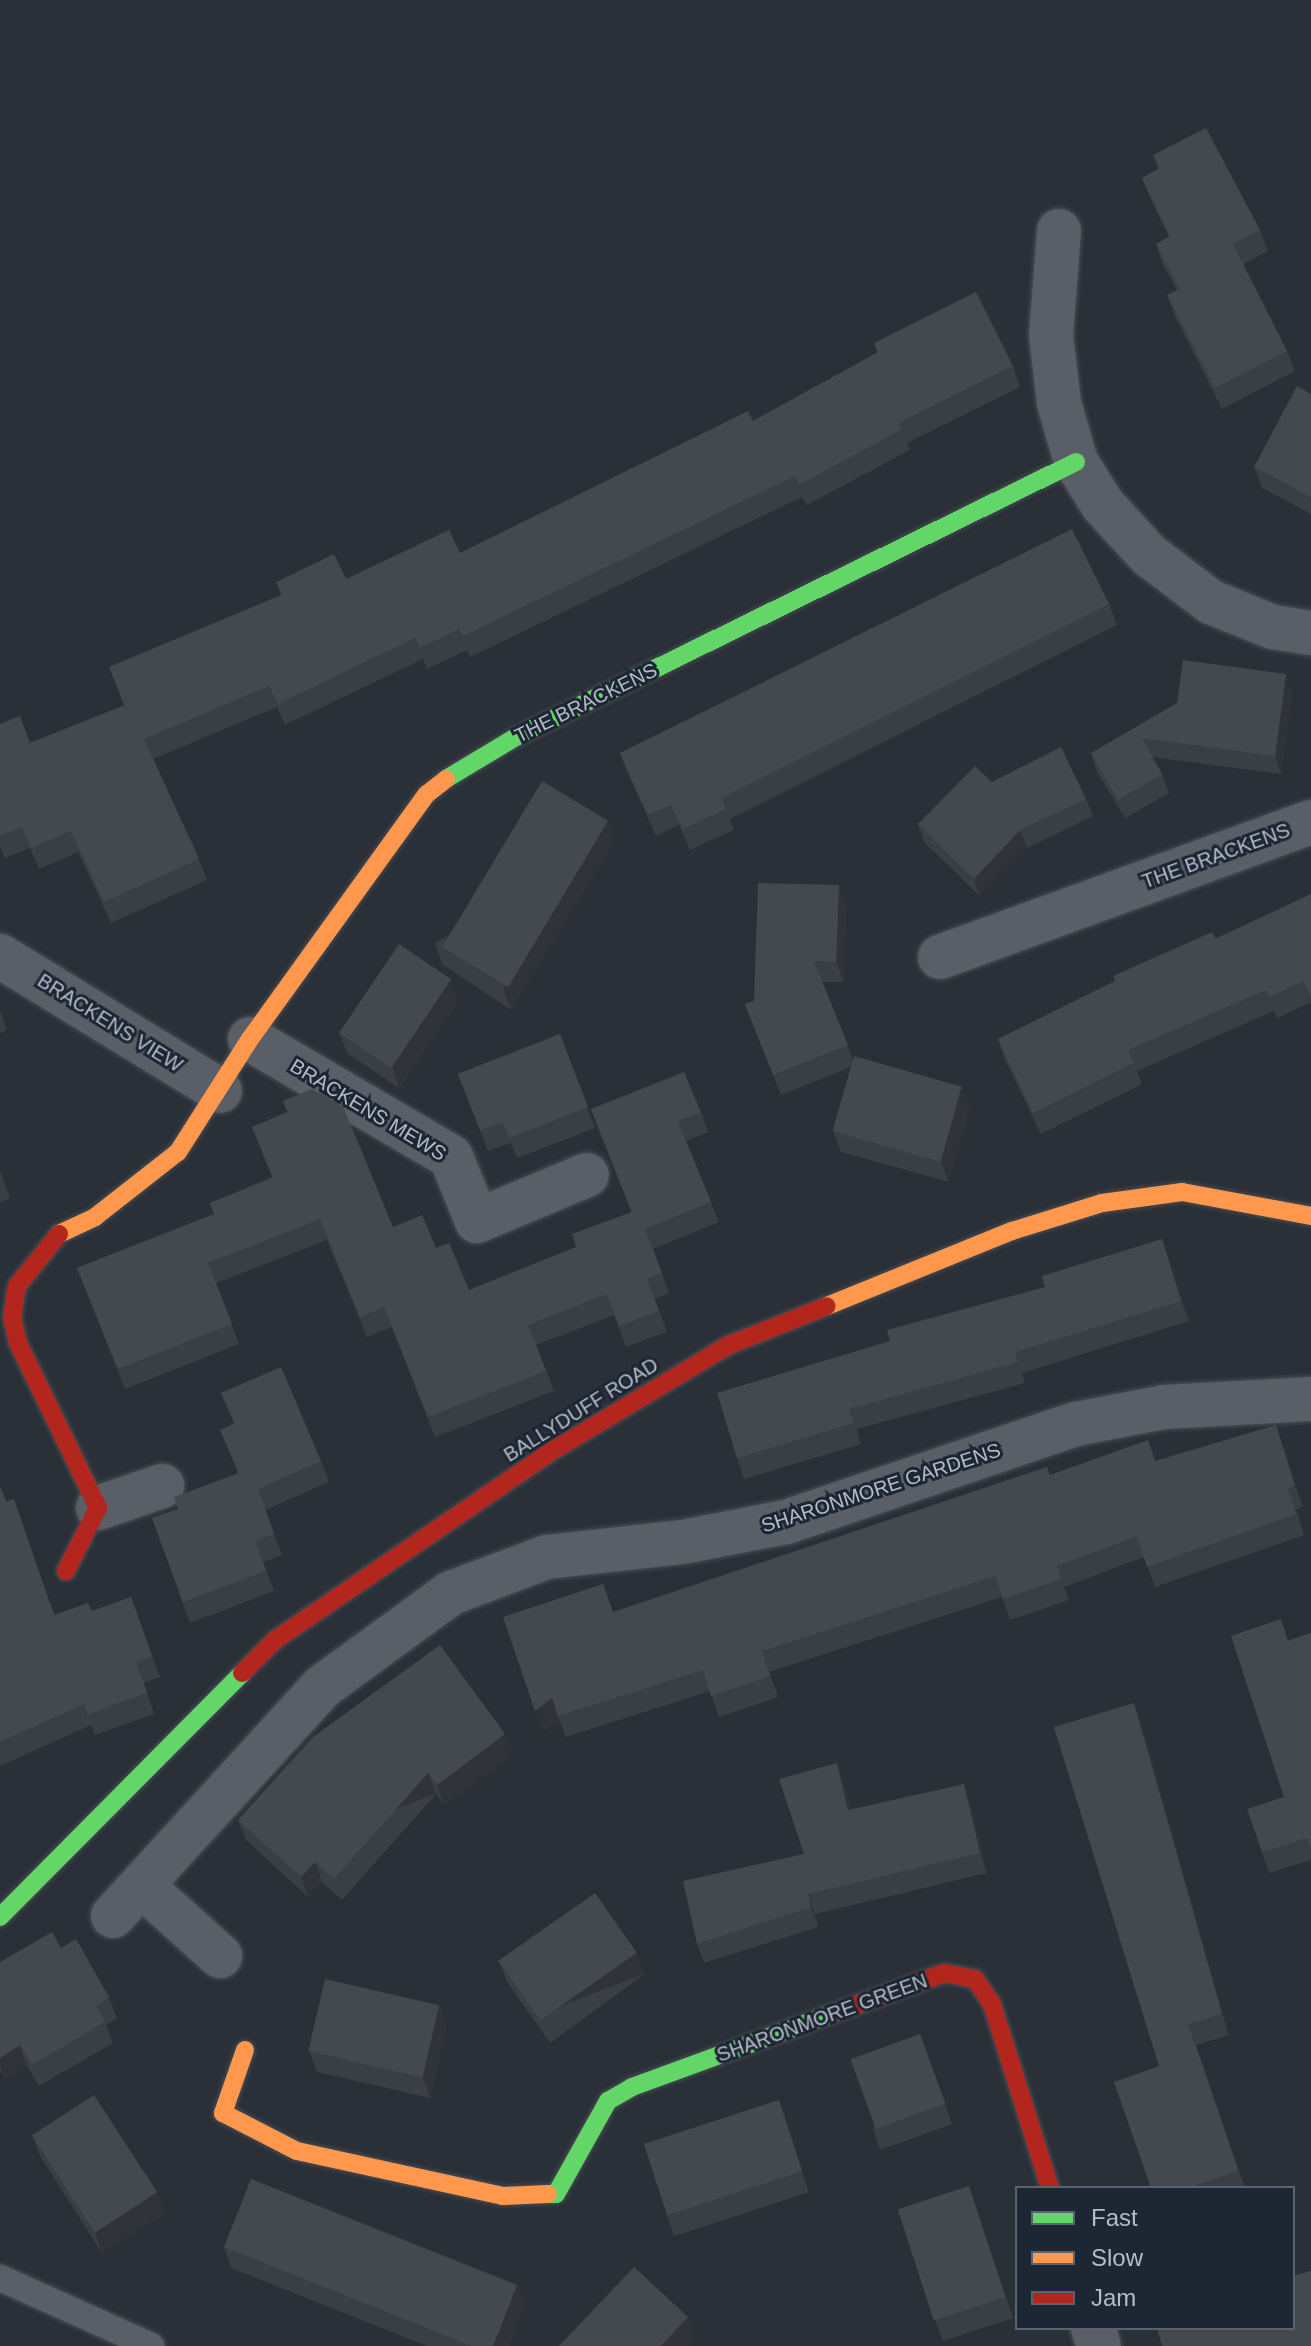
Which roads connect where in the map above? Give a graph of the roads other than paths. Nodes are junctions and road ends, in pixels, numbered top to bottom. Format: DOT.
graph roads {
  1 [pos="1059,231"];
  2 [pos="1076,462"];
  3 [pos="1311,633"];
  4 [pos="1311,822"];
  5 [pos="0,956"];
  6 [pos="940,957"];
  7 [pos="250,1039"];
  8 [pos="220,1091"];
  9 [pos="587,1175"];
  10 [pos="1311,1216"];
  11 [pos="9,1289"];
  12 [pos="1311,1399"];
  13 [pos="162,1486"];
  14 [pos="98,1508"];
  15 [pos="66,1571"];
  16 [pos="0,1917"];
  17 [pos="220,1956"];
  18 [pos="245,2050"];
  19 [pos="1049,2186"];
  20 [pos="0,2278"];
  21 [pos="151,2346"];
  1 -- 2 [label="street"];
  2 -- 3 [label="street"];
  2 -- 7 [label="street, THE BRACKENS"];
  4 -- 6 [label="street, THE BRACKENS"];
  5 -- 8 [label="street, BRACKENS VIEW"];
  7 -- 8 [label="street, THE BRACKENS"];
  7 -- 9 [label="street, BRACKENS MEWS"];
  8 -- 11 [label="street, THE BRACKENS"];
  10 -- 16 [label="street, BALLYDUFF ROAD"];
  11 -- 14 [label="street"];
  12 -- 17 [label="street, SHARONMORE GARDENS"];
  13 -- 14 [label="street"];
  14 -- 15 [label="street"];
  18 -- 19 [label="street, SHARONMORE GREEN"];
  20 -- 21 [label="lane"];
}
